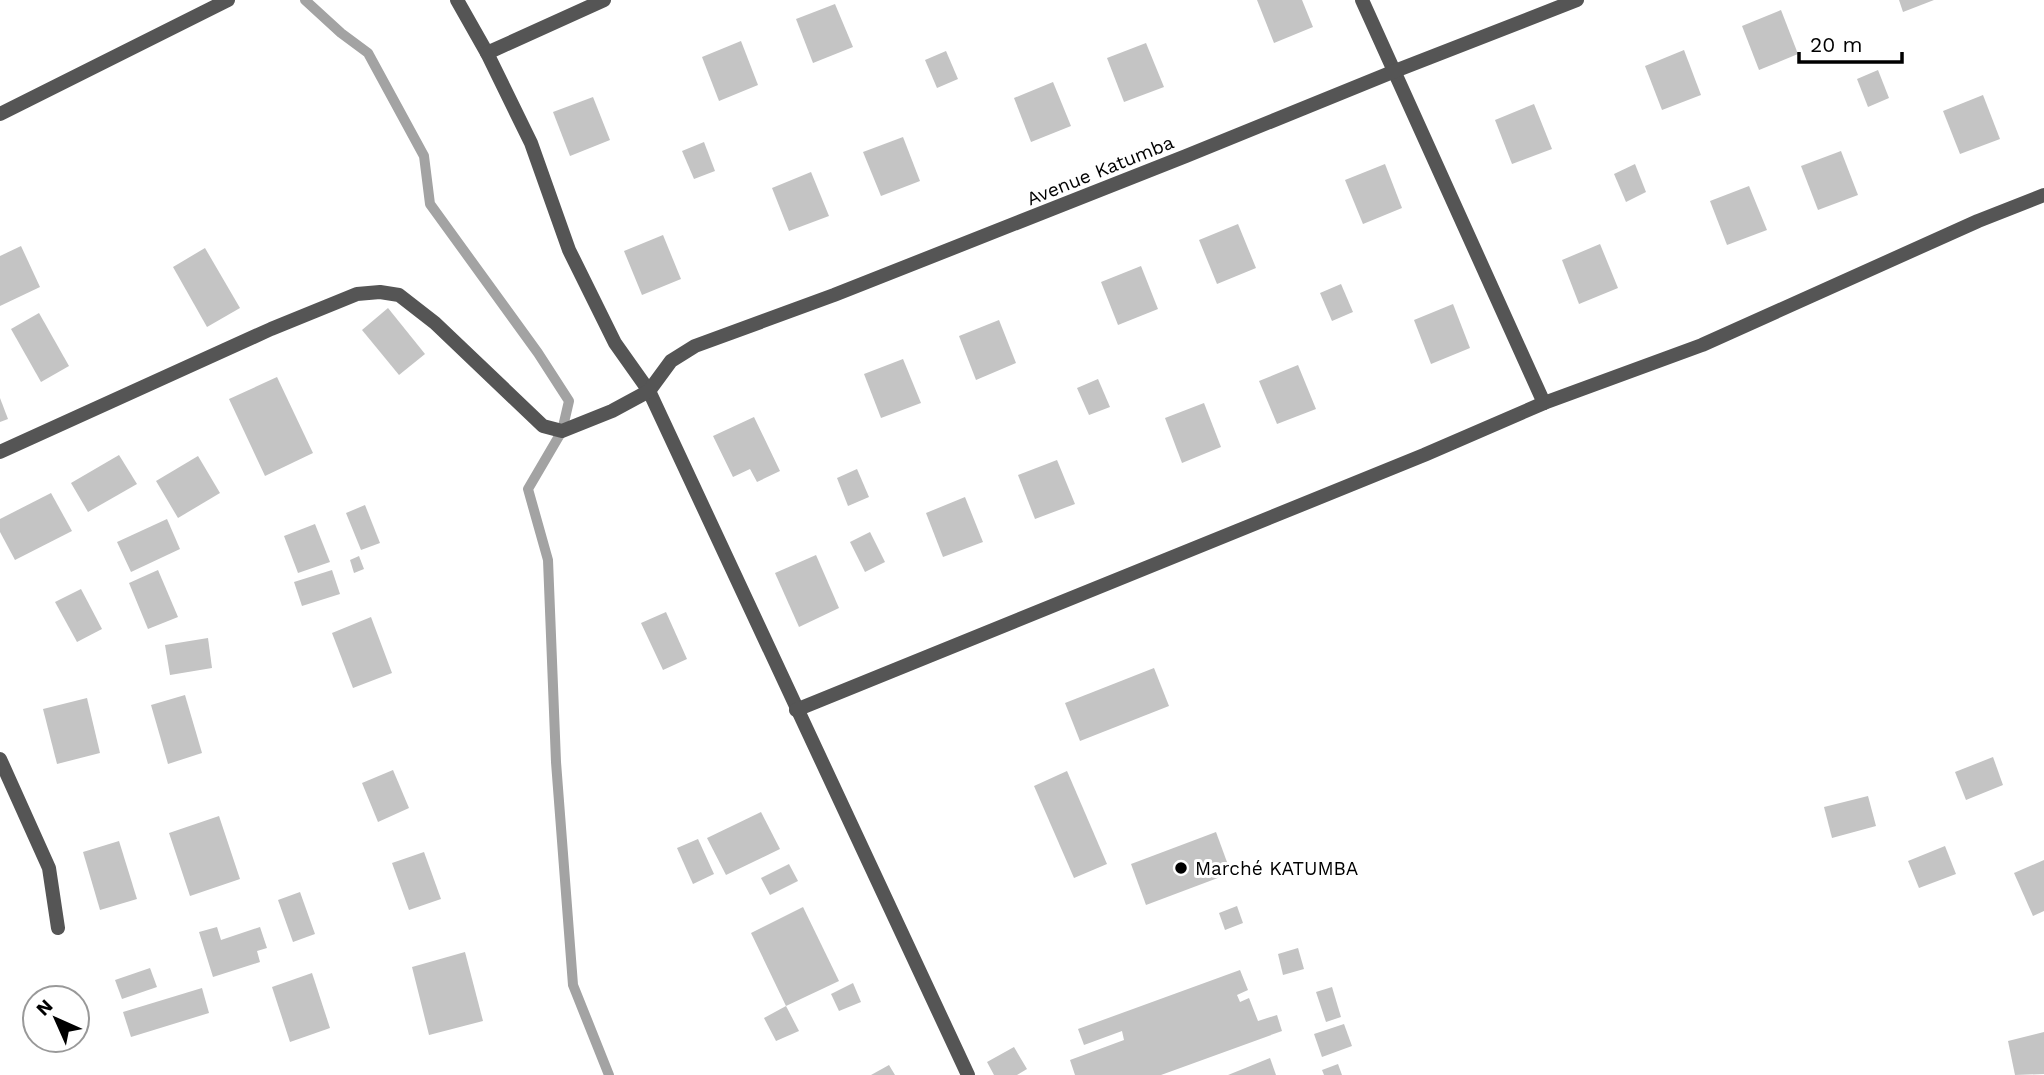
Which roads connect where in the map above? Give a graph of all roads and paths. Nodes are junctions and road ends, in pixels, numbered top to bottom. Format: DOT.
graph roads {
  1 [pos="228,0"];
  2 [pos="457,0"];
  3 [pos="604,0"];
  4 [pos="1362,0"];
  5 [pos="1577,0"];
  6 [pos="487,53"];
  7 [pos="1395,71"];
  8 [pos="0,114"];
  9 [pos="2044,195"];
  10 [pos="649,391"];
  11 [pos="1544,403"];
  12 [pos="0,452"];
  13 [pos="796,710"];
  14 [pos="0,759"];
  15 [pos="58,928"];
  16 [pos="968,1075"];
  1 -- 8 [label="street"];
  2 -- 6 [label="street"];
  3 -- 6 [label="street"];
  4 -- 7 [label="street"];
  5 -- 7 [label="street, Avenue Katumba"];
  6 -- 10 [label="street"];
  7 -- 10 [label="street, Avenue Katumba"];
  7 -- 11 [label="street"];
  9 -- 11 [label="street"];
  10 -- 12 [label="street"];
  10 -- 13 [label="street"];
  11 -- 13 [label="street"];
  13 -- 16 [label="street"];
  14 -- 15 [label="street"];
}
